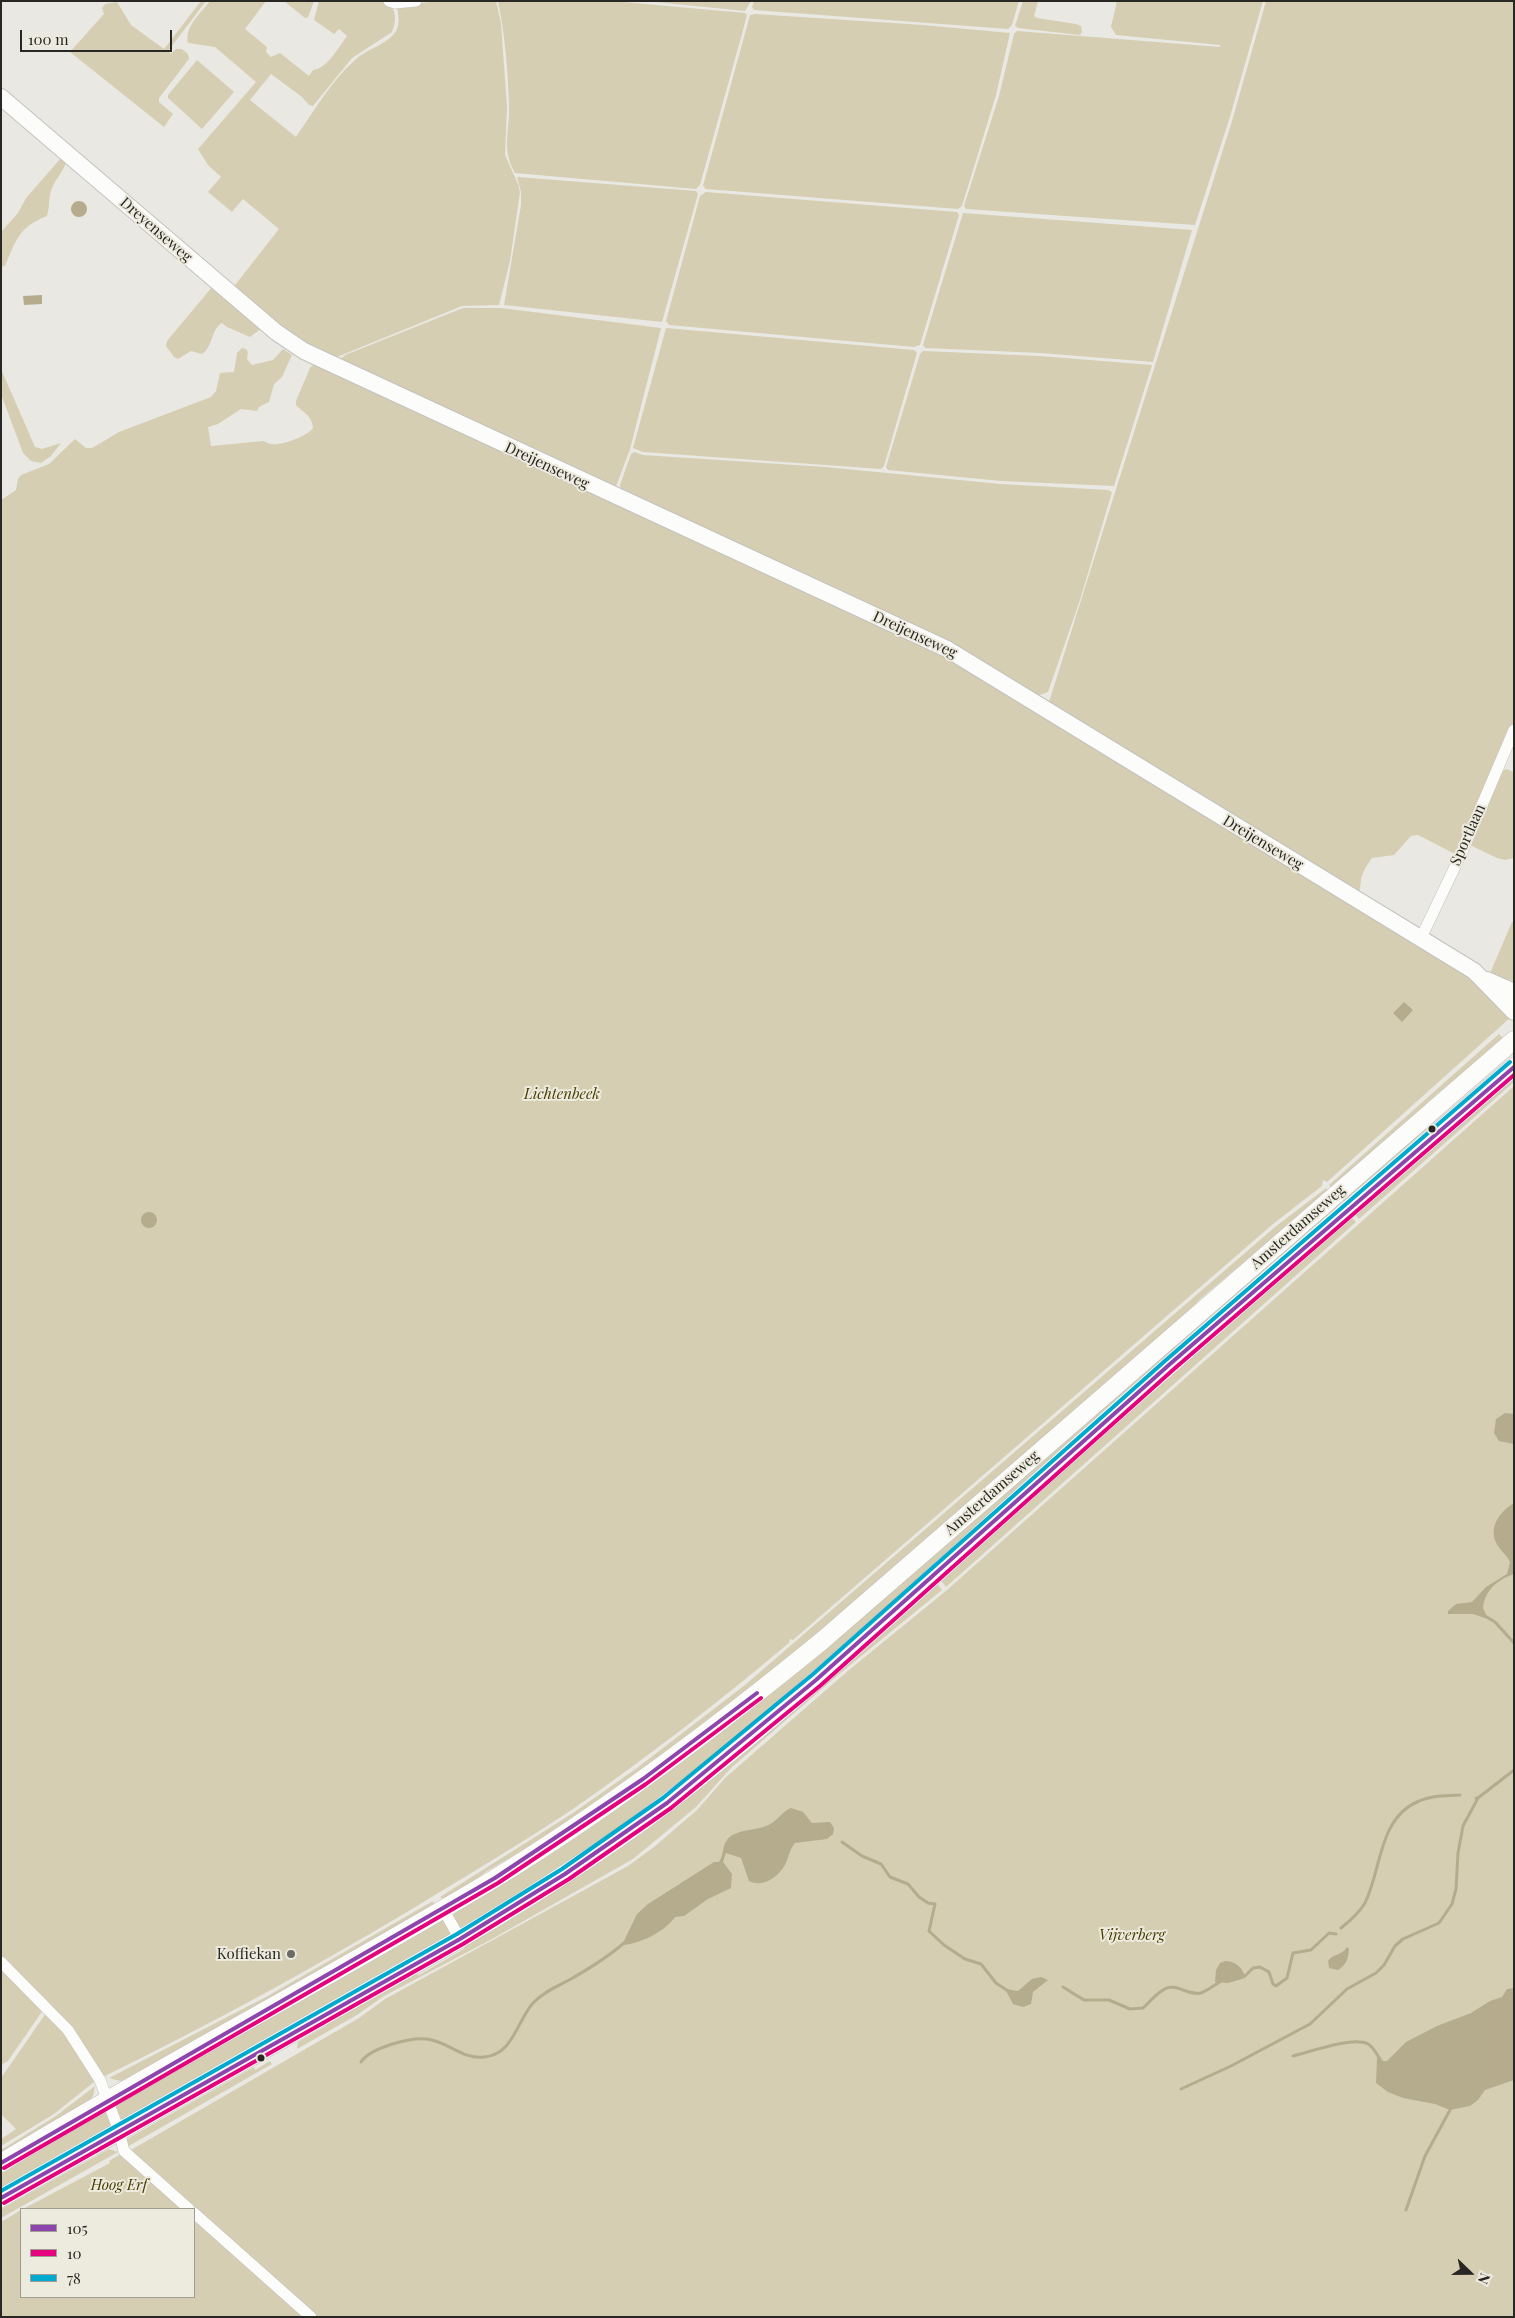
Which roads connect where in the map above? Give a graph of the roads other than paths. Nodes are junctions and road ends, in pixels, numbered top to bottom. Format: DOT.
graph roads {
  1 [pos="389,1"];
  2 [pos="416,1"];
  3 [pos="1,97"];
  4 [pos="315,358"];
  5 [pos="1514,730"];
  6 [pos="1421,938"];
  7 [pos="1481,977"];
  8 [pos="1514,992"];
  9 [pos="1514,1012"];
  10 [pos="1514,1040"];
  11 [pos="1514,1067"];
  12 [pos="443,1909"];
  13 [pos="460,1939"];
  14 [pos="1,1962"];
  15 [pos="108,2101"];
  16 [pos="119,2131"];
  17 [pos="1,2163"];
  18 [pos="1,2198"];
  19 [pos="188,2208"];
  20 [pos="195,2214"];
  21 [pos="311,2317"];
  1 -- 2 [label="street"];
  3 -- 4 [label="main road, Dreyenseweg"];
  4 -- 6 [label="main road, Dreijenseweg"];
  5 -- 6 [label="street, Sportlaan"];
  6 -- 7 [label="main road, Dreijenseweg"];
  7 -- 8 [label="main road, Dreijenseweg"];
  7 -- 9 [label="main road, Dreijenseweg"];
  10 -- 12 [label="main road, Amsterdamseweg"];
  11 -- 13 [label="main road, Amsterdamseweg"];
  12 -- 13 [label="street"];
  12 -- 15 [label="main road, Amsterdamseweg"];
  13 -- 16 [label="main road, Amsterdamseweg"];
  14 -- 15 [label="street"];
  15 -- 16 [label="street"];
  15 -- 17 [label="main road, Amsterdamseweg"];
  16 -- 18 [label="main road, Amsterdamseweg"];
  16 -- 19 [label="street"];
  20 -- 21 [label="street"];
}
